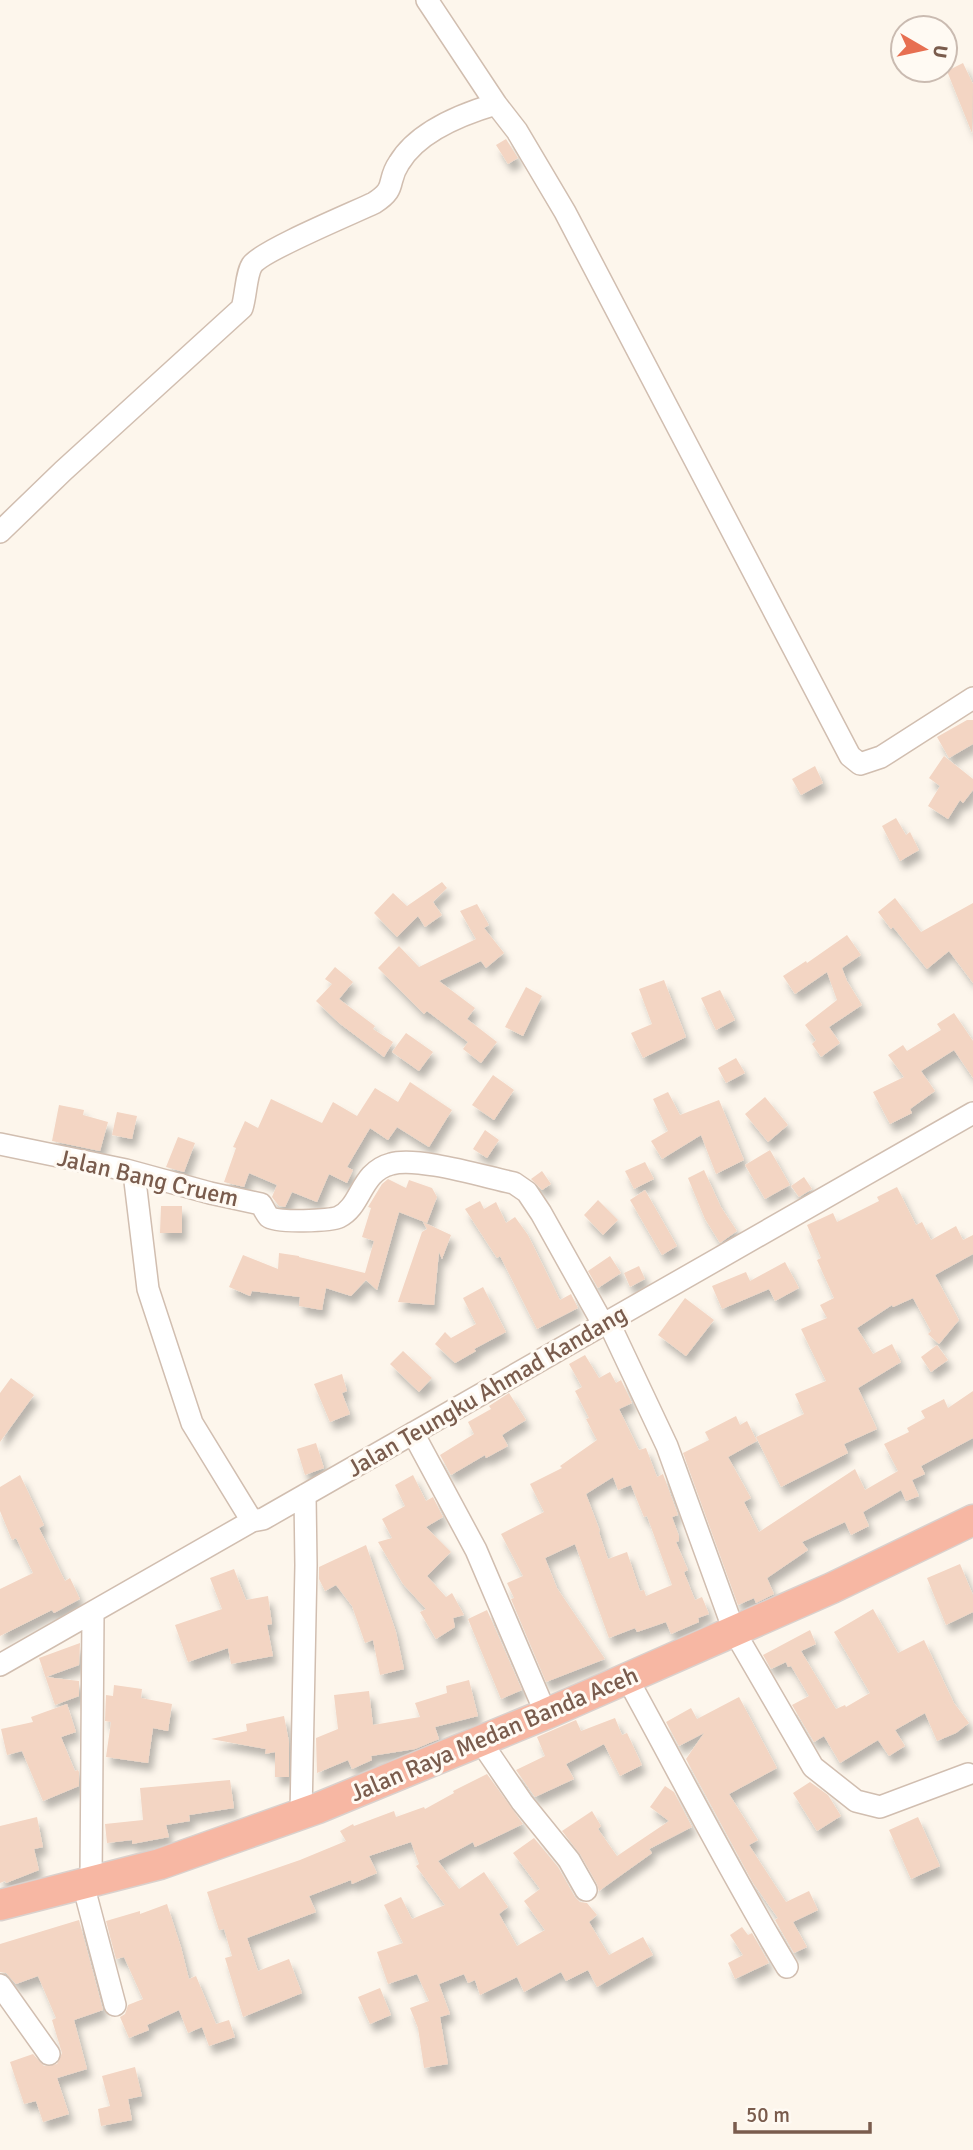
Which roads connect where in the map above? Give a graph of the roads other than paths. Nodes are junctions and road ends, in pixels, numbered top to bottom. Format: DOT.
graph roads {
  1 [pos="427,0"];
  2 [pos="496,104"];
  3 [pos="0,532"];
  4 [pos="973,698"];
  5 [pos="973,1113"];
  6 [pos="0,1144"];
  7 [pos="134,1172"];
  8 [pos="606,1323"];
  9 [pos="412,1433"];
  10 [pos="305,1495"];
  11 [pos="973,1520"];
  12 [pos="252,1521"];
  13 [pos="93,1614"];
  14 [pos="733,1631"];
  15 [pos="0,1665"];
  16 [pos="627,1678"];
  17 [pos="546,1714"];
  18 [pos="481,1742"];
  19 [pos="968,1774"];
  20 [pos="301,1814"];
  21 [pos="87,1883"];
  22 [pos="586,1890"];
  23 [pos="0,1905"];
  24 [pos="787,1967"];
  25 [pos="0,1985"];
  26 [pos="116,2005"];
  27 [pos="49,2054"];
  1 -- 2 [label="street"];
  2 -- 3 [label="street"];
  2 -- 4 [label="street"];
  5 -- 8 [label="street, Jalan Teungku Ahmad Kandang"];
  6 -- 7 [label="street, Jalan Bang Cruem"];
  7 -- 8 [label="street, Jalan Bang Cruem"];
  7 -- 12 [label="street"];
  8 -- 9 [label="street, Jalan Teungku Ahmad Kandang"];
  8 -- 14 [label="street, Jalan Bang Cruem"];
  9 -- 10 [label="street, Jalan Teungku Ahmad Kandang"];
  9 -- 17 [label="street"];
  10 -- 12 [label="street, Jalan Teungku Ahmad Kandang"];
  10 -- 20 [label="street"];
  11 -- 14 [label="highway, Jalan Raya Medan Banda Aceh"];
  12 -- 13 [label="street, Jalan Teungku Ahmad Kandang"];
  13 -- 15 [label="street, Jalan Teungku Ahmad Kandang"];
  13 -- 21 [label="street"];
  14 -- 16 [label="highway, Jalan Raya Medan Banda Aceh"];
  14 -- 19 [label="street, Jalan Bang Cruem"];
  16 -- 17 [label="highway, Jalan Raya Medan Banda Aceh"];
  16 -- 24 [label="street"];
  17 -- 18 [label="highway, Jalan Raya Medan Banda Aceh"];
  18 -- 20 [label="highway, Jalan Raya Medan Banda Aceh"];
  18 -- 22 [label="street"];
  20 -- 21 [label="highway, Jalan Raya Medan Banda Aceh"];
  21 -- 23 [label="highway, Jalan Raya Medan Banda Aceh"];
  21 -- 26 [label="street"];
  25 -- 27 [label="street"];
}
